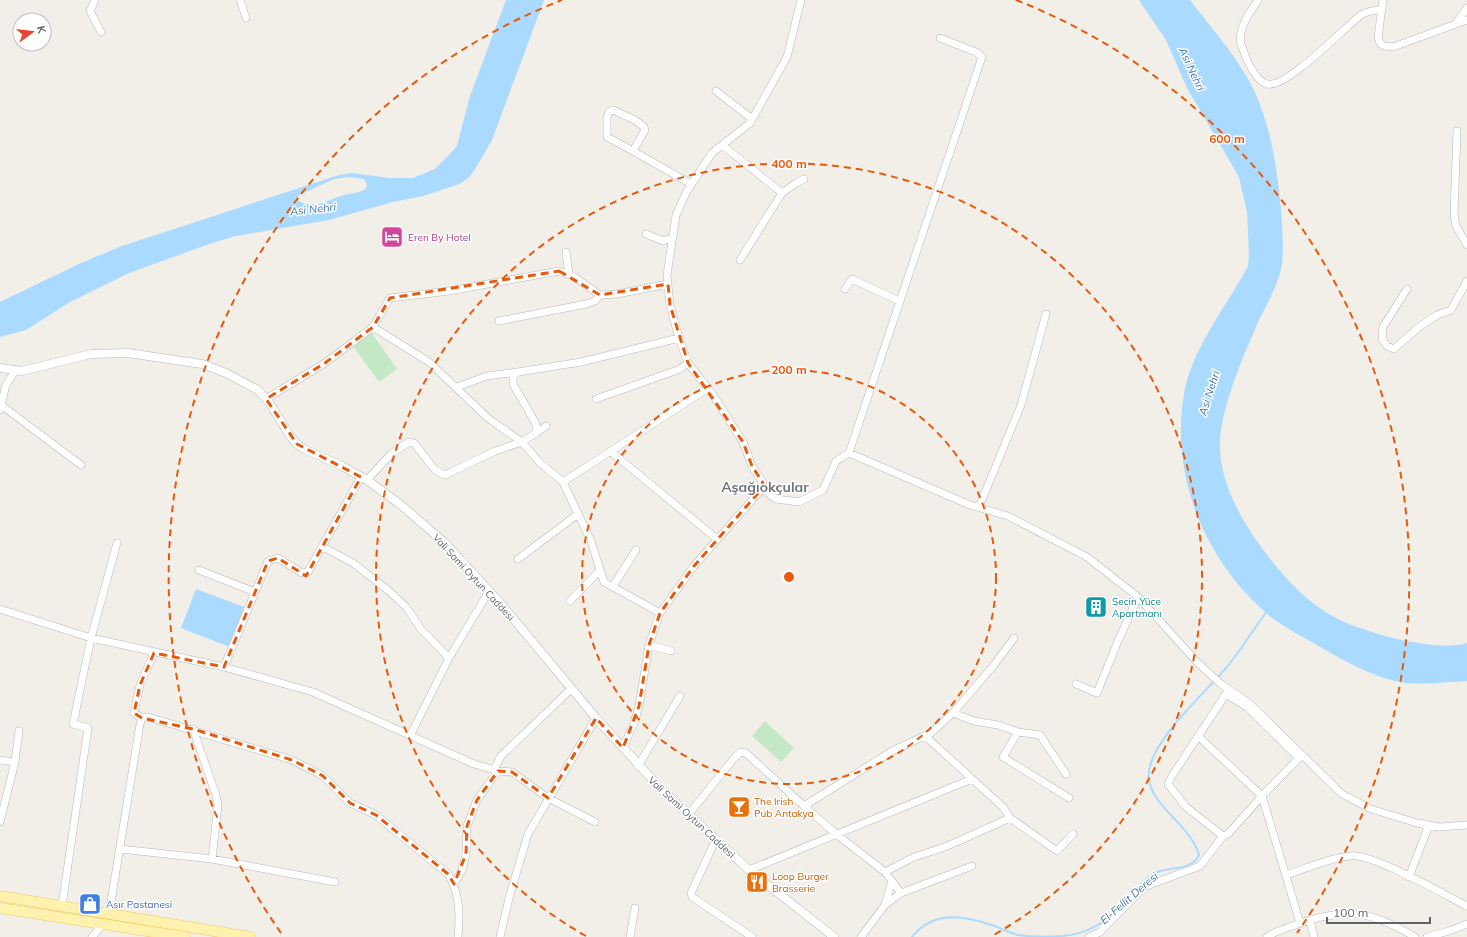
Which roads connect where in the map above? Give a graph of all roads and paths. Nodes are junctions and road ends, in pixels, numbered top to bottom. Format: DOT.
graph roads {
  1 [pos="95,0"];
  2 [pos="240,0"];
  3 [pos="801,0"];
  4 [pos="1258,0"];
  5 [pos="1382,0"];
  6 [pos="1467,8"];
  7 [pos="1381,9"];
  8 [pos="246,18"];
  9 [pos="1467,20"];
  10 [pos="1456,23"];
  11 [pos="101,32"];
  12 [pos="940,38"];
  13 [pos="716,91"];
  14 [pos="752,119"];
  15 [pos="1457,131"];
  16 [pos="722,145"];
  17 [pos="633,151"];
  18 [pos="804,179"];
  19 [pos="691,184"];
  20 [pos="782,193"];
  21 [pos="646,234"];
  22 [pos="672,238"];
  23 [pos="1467,245"];
  24 [pos="566,252"];
  25 [pos="740,260"];
  26 [pos="569,275"];
  27 [pos="1467,281"];
  28 [pos="668,284"];
  29 [pos="846,289"];
  30 [pos="1407,289"];
  31 [pos="600,295"];
  32 [pos="899,302"];
  33 [pos="1046,314"];
  34 [pos="499,321"];
  35 [pos="372,327"];
  36 [pos="679,338"];
  37 [pos="688,363"];
  38 [pos="0,368"];
  39 [pos="15,371"];
  40 [pos="518,372"];
  41 [pos="456,387"];
  42 [pos="707,389"];
  43 [pos="266,399"];
  44 [pos="596,399"];
  45 [pos="1,407"];
  46 [pos="546,426"];
  47 [pos="536,433"];
  48 [pos="522,442"];
  49 [pos="610,451"];
  50 [pos="849,453"];
  51 [pos="81,465"];
  52 [pos="364,479"];
  53 [pos="563,482"];
  54 [pos="761,488"];
  55 [pos="979,507"];
  56 [pos="578,514"];
  57 [pos="717,539"];
  58 [pos="117,543"];
  59 [pos="323,547"];
  60 [pos="636,550"];
  61 [pos="518,559"];
  62 [pos="200,570"];
  63 [pos="600,570"];
  64 [pos="613,586"];
  65 [pos="489,591"];
  66 [pos="255,592"];
  67 [pos="1138,597"];
  68 [pos="570,601"];
  69 [pos="0,609"];
  70 [pos="660,613"];
  71 [pos="91,638"];
  72 [pos="1014,638"];
  73 [pos="649,644"];
  74 [pos="671,651"];
  75 [pos="154,653"];
  76 [pos="449,658"];
  77 [pos="224,667"];
  78 [pos="1076,684"];
  79 [pos="571,689"];
  80 [pos="680,696"];
  81 [pos="953,713"];
  82 [pos="142,718"];
  83 [pos="596,718"];
  84 [pos="193,729"];
  85 [pos="19,732"];
  86 [pos="1018,732"];
  87 [pos="410,734"];
  88 [pos="925,736"];
  89 [pos="1199,737"];
  90 [pos="623,748"];
  91 [pos="0,760"];
  92 [pos="15,762"];
  93 [pos="638,766"];
  94 [pos="496,770"];
  95 [pos="1066,774"];
  96 [pos="972,779"];
  97 [pos="1262,796"];
  98 [pos="548,798"];
  99 [pos="1069,798"];
  100 [pos="804,806"];
  101 [pos="688,815"];
  102 [pos="1010,818"];
  103 [pos="0,822"];
  104 [pos="595,822"];
  105 [pos="1429,825"];
  106 [pos="1467,825"];
  107 [pos="836,834"];
  108 [pos="1073,834"];
  109 [pos="1223,836"];
  110 [pos="716,839"];
  111 [pos="120,849"];
  112 [pos="212,859"];
  113 [pos="972,866"];
  114 [pos="749,870"];
  115 [pos="885,872"];
  116 [pos="1286,875"];
  117 [pos="1409,877"];
  118 [pos="892,881"];
  119 [pos="336,882"];
  120 [pos="454,884"];
  121 [pos="901,893"];
  122 [pos="0,896"];
  123 [pos="885,905"];
  124 [pos="62,906"];
  125 [pos="1467,906"];
  126 [pos="0,908"];
  127 [pos="635,908"];
  128 [pos="109,914"];
  129 [pos="1310,920"];
  130 [pos="104,923"];
  131 [pos="1300,923"];
  132 [pos="1467,924"];
  133 [pos="92,937"];
  134 [pos="185,937"];
  135 [pos="250,937"];
  136 [pos="458,937"];
  137 [pos="500,937"];
  138 [pos="630,937"];
  139 [pos="752,937"];
  140 [pos="834,937"];
  141 [pos="861,937"];
  142 [pos="1089,937"];
  143 [pos="1267,937"];
  144 [pos="1314,937"];
  145 [pos="1415,937"];
  146 [pos="1427,937"];
  1 -- 11 [label="street"];
  2 -- 8 [label="street"];
  3 -- 14 [label="street"];
  4 -- 7 [label="street"];
  5 -- 7 [label="street"];
  6 -- 10 [label="street"];
  7 -- 10 [label="street"];
  9 -- 10 [label="street"];
  12 -- 32 [label="street"];
  13 -- 14 [label="street"];
  14 -- 16 [label="street"];
  15 -- 23 [label="street"];
  16 -- 19 [label="street"];
  16 -- 20 [label="street"];
  17 -- 17 [label="street"];
  17 -- 19 [label="street"];
  18 -- 20 [label="street"];
  19 -- 22 [label="street"];
  20 -- 25 [label="street"];
  21 -- 22 [label="street"];
  22 -- 28 [label="street"];
  24 -- 26 [label="street"];
  26 -- 31 [label="street"];
  26 -- 35 [label="street"];
  27 -- 30 [label="street"];
  28 -- 31 [label="street"];
  28 -- 36 [label="street"];
  29 -- 32 [label="street"];
  31 -- 34 [label="street"];
  32 -- 50 [label="street"];
  33 -- 55 [label="street"];
  35 -- 41 [label="street"];
  35 -- 43 [label="street"];
  36 -- 37 [label="street"];
  36 -- 40 [label="street"];
  37 -- 42 [label="street"];
  37 -- 44 [label="street"];
  38 -- 39 [label="street, Vali Sami Oytun Caddesi"];
  39 -- 43 [label="street, Vali Sami Oytun Caddesi"];
  39 -- 45 [label="street"];
  40 -- 41 [label="street"];
  40 -- 47 [label="street"];
  41 -- 48 [label="street"];
  42 -- 49 [label="street"];
  42 -- 54 [label="street"];
  43 -- 52 [label="street, Vali Sami Oytun Caddesi"];
  45 -- 51 [label="street"];
  46 -- 47 [label="street"];
  47 -- 48 [label="street"];
  48 -- 52 [label="street"];
  48 -- 53 [label="street"];
  49 -- 53 [label="street"];
  49 -- 57 [label="street"];
  50 -- 54 [label="street"];
  50 -- 55 [label="street"];
  52 -- 59 [label="street"];
  52 -- 65 [label="street, Vali Sami Oytun Caddesi"];
  53 -- 56 [label="street"];
  54 -- 57 [label="street"];
  55 -- 67 [label="street"];
  56 -- 61 [label="street"];
  56 -- 63 [label="street"];
  57 -- 70 [label="street"];
  58 -- 71 [label="street"];
  59 -- 66 [label="street"];
  59 -- 76 [label="street"];
  60 -- 64 [label="street"];
  62 -- 66 [label="street"];
  63 -- 64 [label="street"];
  63 -- 68 [label="street"];
  64 -- 70 [label="street"];
  65 -- 76 [label="street"];
  65 -- 79 [label="street, Vali Sami Oytun Caddesi"];
  66 -- 77 [label="street"];
  67 -- 78 [label="street"];
  67 -- 105 [label="street"];
  69 -- 71 [label="street"];
  70 -- 73 [label="street"];
  71 -- 75 [label="street"];
  71 -- 124 [label="street"];
  72 -- 81 [label="street"];
  73 -- 74 [label="street"];
  73 -- 90 [label="street"];
  75 -- 77 [label="street"];
  75 -- 82 [label="street"];
  76 -- 87 [label="street"];
  77 -- 87 [label="street"];
  79 -- 83 [label="street, Vali Sami Oytun Caddesi"];
  79 -- 94 [label="street"];
  80 -- 93 [label="street"];
  81 -- 86 [label="street"];
  81 -- 88 [label="street"];
  82 -- 84 [label="street"];
  82 -- 111 [label="street"];
  83 -- 90 [label="street, Vali Sami Oytun Caddesi"];
  83 -- 98 [label="street"];
  84 -- 112 [label="street"];
  84 -- 120 [label="street"];
  85 -- 92 [label="street"];
  86 -- 95 [label="street"];
  86 -- 99 [label="street"];
  87 -- 94 [label="street"];
  88 -- 96 [label="street"];
  88 -- 100 [label="street"];
  89 -- 97 [label="street"];
  89 -- 97 [label="street"];
  89 -- 109 [label="street"];
  90 -- 93 [label="street, Vali Sami Oytun Caddesi"];
  91 -- 92 [label="street"];
  92 -- 103 [label="street"];
  93 -- 101 [label="street, Vali Sami Oytun Caddesi"];
  94 -- 98 [label="street"];
  94 -- 120 [label="street"];
  96 -- 102 [label="street"];
  96 -- 107 [label="street"];
  97 -- 109 [label="street"];
  97 -- 116 [label="street"];
  98 -- 104 [label="street"];
  98 -- 137 [label="street"];
  100 -- 101 [label="street"];
  100 -- 107 [label="street"];
  101 -- 110 [label="street, Vali Sami Oytun Caddesi"];
  102 -- 108 [label="street"];
  102 -- 115 [label="street"];
  105 -- 106 [label="street"];
  105 -- 117 [label="street"];
  107 -- 114 [label="street"];
  107 -- 115 [label="street"];
  109 -- 142 [label="street"];
  110 -- 114 [label="street, Vali Sami Oytun Caddesi"];
  110 -- 139 [label="street"];
  111 -- 112 [label="street"];
  111 -- 128 [label="street"];
  112 -- 119 [label="street"];
  113 -- 121 [label="street"];
  114 -- 140 [label="street, Vali Sami Oytun Caddesi"];
  115 -- 118 [label="street"];
  116 -- 117 [label="street"];
  116 -- 131 [label="street"];
  117 -- 125 [label="street"];
  118 -- 121 [label="street"];
  118 -- 123 [label="street"];
  120 -- 136 [label="street"];
  121 -- 123 [label="street"];
  122 -- 124 [label="main road"];
  123 -- 141 [label="street"];
  124 -- 128 [label="main road"];
  126 -- 130 [label="main road"];
  127 -- 138 [label="street"];
  128 -- 135 [label="main road"];
  129 -- 131 [label="street"];
  129 -- 144 [label="street"];
  129 -- 145 [label="street"];
  130 -- 133 [label="street"];
  130 -- 134 [label="main road"];
  131 -- 143 [label="street"];
  132 -- 146 [label="street"];
}
